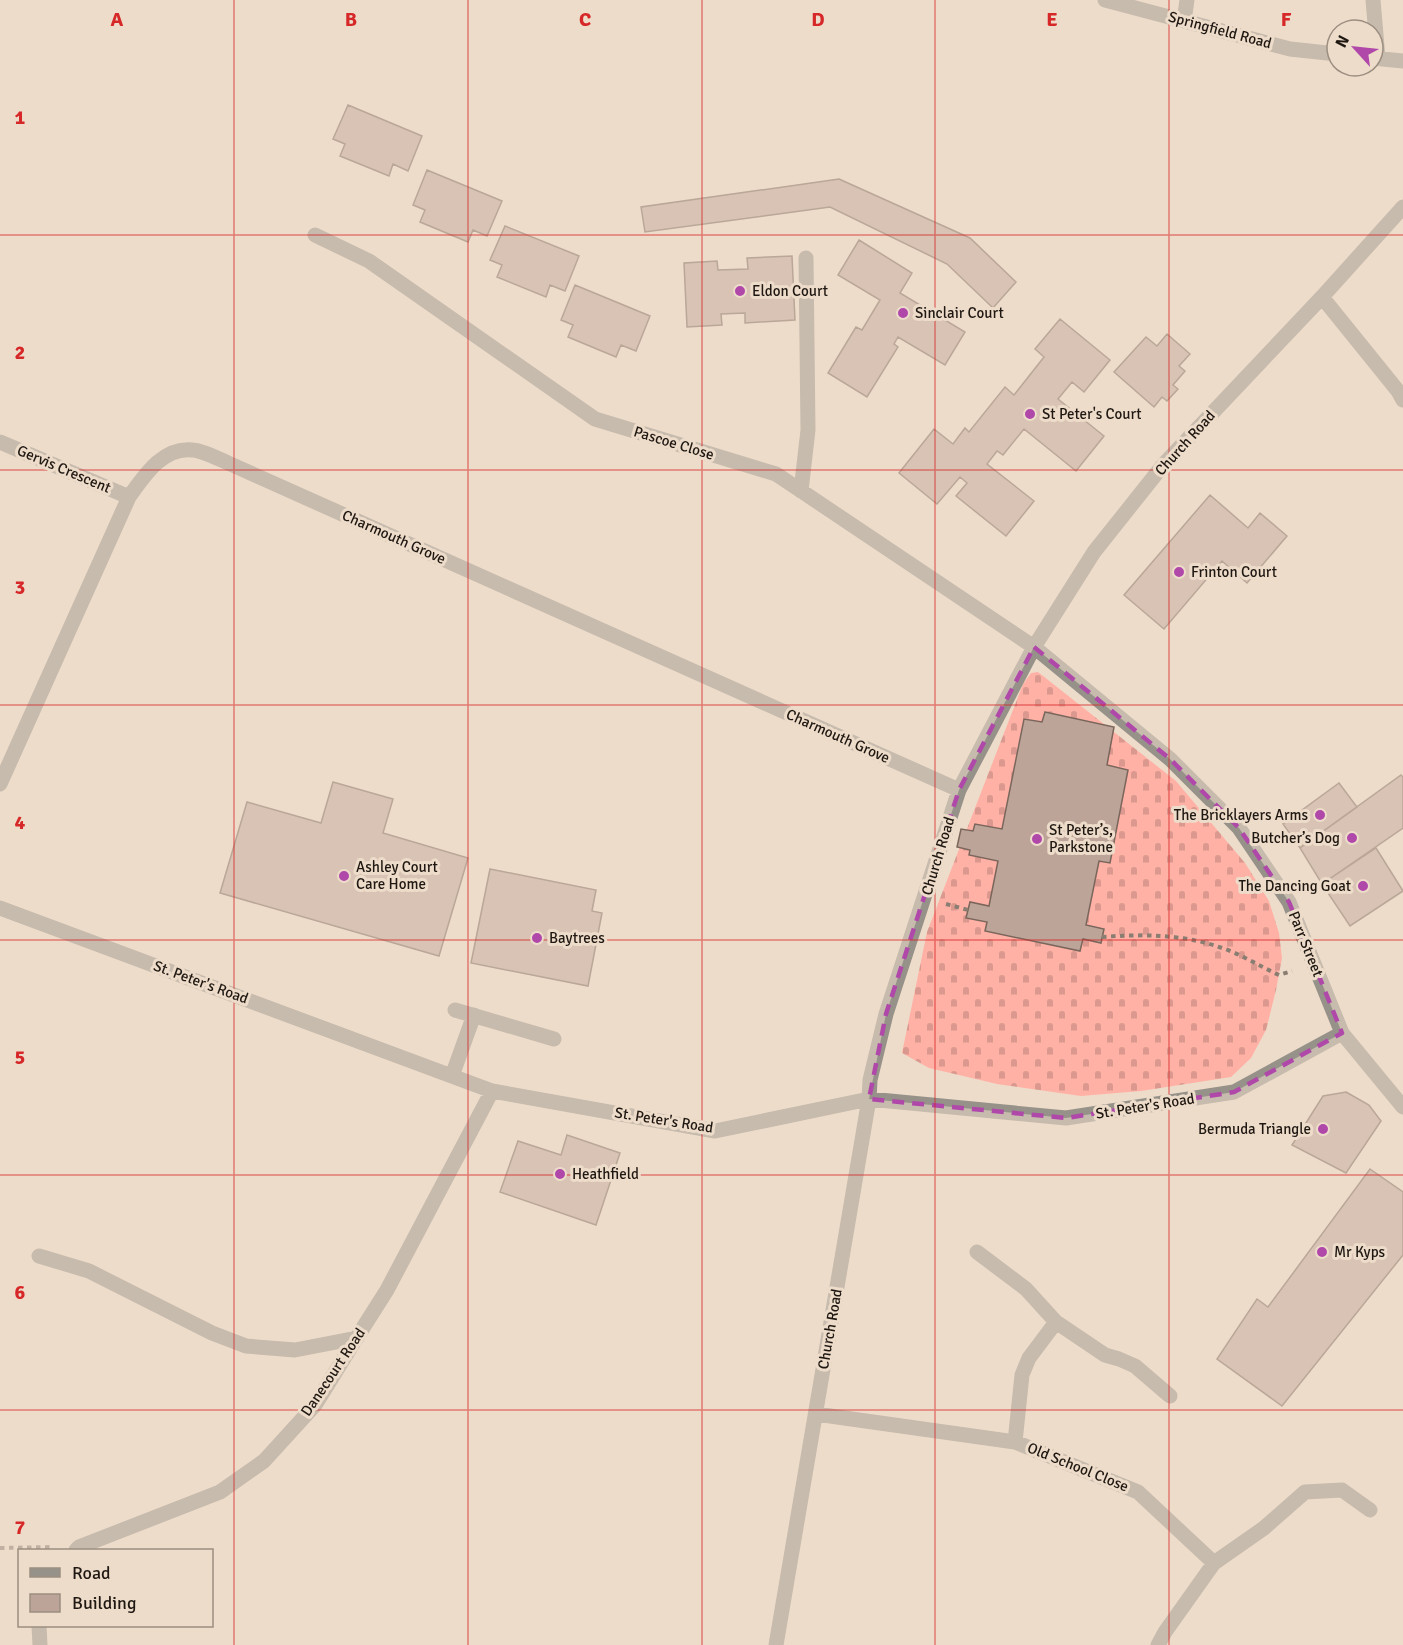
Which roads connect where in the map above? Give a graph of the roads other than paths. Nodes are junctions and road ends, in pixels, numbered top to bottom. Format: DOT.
graph roads {
  1 [pos="1105,0"];
  2 [pos="1187,0"];
  3 [pos="1373,0"];
  4 [pos="1374,18"];
  5 [pos="1184,21"];
  6 [pos="1325,53"];
  7 [pos="1385,59"];
  8 [pos="1403,61"];
  9 [pos="1403,207"];
  10 [pos="315,235"];
  11 [pos="806,258"];
  12 [pos="1322,297"];
  13 [pos="1403,400"];
  14 [pos="0,442"];
  15 [pos="801,491"];
  16 [pos="129,497"];
  17 [pos="1034,647"];
  18 [pos="0,784"];
  19 [pos="959,790"];
  20 [pos="0,908"];
  21 [pos="455,1010"];
  22 [pos="474,1015"];
  23 [pos="1342,1033"];
  24 [pos="554,1039"];
  25 [pos="452,1076"];
  26 [pos="492,1090"];
  27 [pos="869,1099"];
  28 [pos="1403,1107"];
  29 [pos="976,1252"];
  30 [pos="39,1256"];
  31 [pos="1056,1322"];
  32 [pos="357,1338"];
  33 [pos="1170,1396"];
  34 [pos="816,1414"];
  35 [pos="1016,1442"];
  36 [pos="1370,1510"];
  37 [pos="77,1549"];
  38 [pos="1214,1563"];
  39 [pos="39,1627"];
  40 [pos="40,1645"];
  41 [pos="776,1645"];
  42 [pos="1158,1645"];
  1 -- 5 [label="street, Springfield Road"];
  2 -- 5 [label="street"];
  3 -- 4 [label="street"];
  5 -- 6 [label="street, Springfield Road"];
  7 -- 8 [label="street"];
  9 -- 12 [label="street, Church Road"];
  10 -- 15 [label="street, Pascoe Close"];
  11 -- 15 [label="street"];
  12 -- 13 [label="street"];
  12 -- 17 [label="street, Church Road"];
  14 -- 16 [label="street, Gervis Crescent"];
  15 -- 17 [label="street, Pascoe Close"];
  16 -- 18 [label="street, Charmouth Grove"];
  16 -- 19 [label="street, Charmouth Grove"];
  17 -- 19 [label="street, Church Road"];
  17 -- 23 [label="street, Parr Street"];
  19 -- 27 [label="street, Church Road"];
  20 -- 25 [label="street, St. Peter's Road"];
  21 -- 22 [label="street"];
  22 -- 24 [label="street"];
  22 -- 25 [label="street"];
  23 -- 27 [label="street, St. Peter's Road"];
  23 -- 28 [label="street, Parr Street"];
  25 -- 26 [label="street, St. Peter's Road"];
  26 -- 27 [label="street, St. Peter's Road"];
  26 -- 32 [label="street, Danecourt Road"];
  27 -- 34 [label="street, Church Road"];
  29 -- 31 [label="street"];
  30 -- 32 [label="street"];
  31 -- 33 [label="street"];
  31 -- 35 [label="street"];
  32 -- 37 [label="street, Danecourt Road"];
  34 -- 35 [label="street, Old School Close"];
  34 -- 41 [label="street, Church Road"];
  35 -- 38 [label="street, Old School Close"];
  36 -- 38 [label="street"];
  38 -- 42 [label="street"];
  39 -- 40 [label="street"];
}
